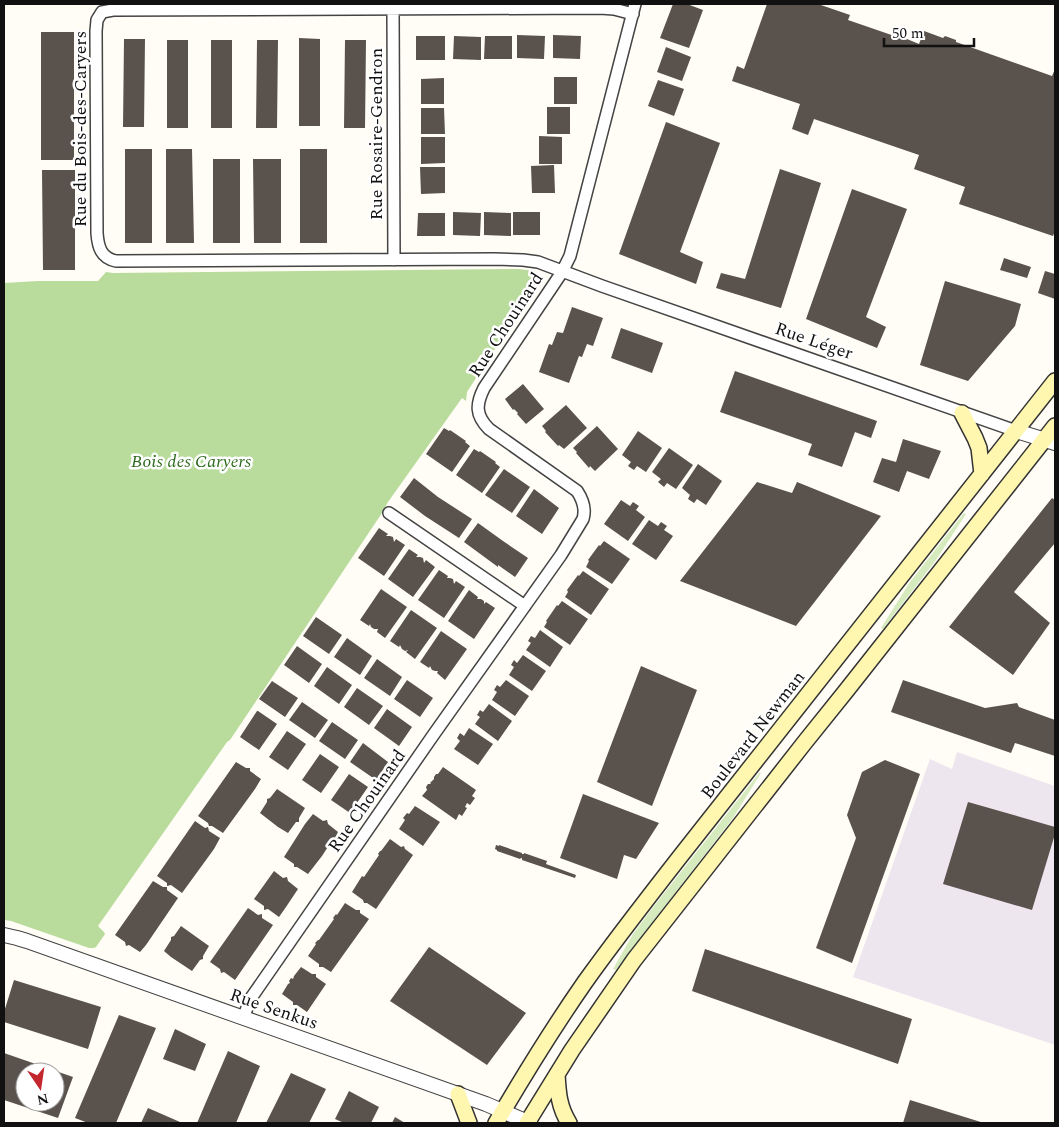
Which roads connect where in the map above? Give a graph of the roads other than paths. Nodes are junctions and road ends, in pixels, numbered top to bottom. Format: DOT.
graph roads {
  1 [pos="393,9"];
  2 [pos="634,9"];
  3 [pos="394,260"];
  4 [pos="562,272"];
  5 [pos="1055,381"];
  6 [pos="962,413"];
  7 [pos="1055,426"];
  8 [pos="1016,431"];
  9 [pos="1050,441"];
  10 [pos="982,474"];
  11 [pos="389,513"];
  12 [pos="525,606"];
  13 [pos="4,936"];
  14 [pos="243,1018"];
  15 [pos="557,1074"];
  16 [pos="458,1094"];
  17 [pos="500,1117"];
  18 [pos="468,1123"];
  19 [pos="528,1123"];
  20 [pos="569,1123"];
  1 -- 2 [label="street, Rue du Bois-des-Caryers"];
  1 -- 3 [label="street, Rue Rosaire-Gendron"];
  1 -- 3 [label="street, Rue du Bois-des-Caryers"];
  2 -- 4 [label="street, Rue Chouinard"];
  3 -- 4 [label="street, Rue du Bois-des-Caryers"];
  4 -- 6 [label="street, Rue Léger"];
  4 -- 12 [label="street, Rue Chouinard"];
  5 -- 8 [label="main road, Boulevard Newman"];
  6 -- 8 [label="street, Rue Léger"];
  6 -- 10 [label="main road"];
  7 -- 9 [label="main road"];
  8 -- 9 [label="street, Rue Léger"];
  8 -- 10 [label="main road, Boulevard Newman"];
  9 -- 15 [label="main road"];
  10 -- 17 [label="main road, Boulevard Newman"];
  11 -- 12 [label="street"];
  12 -- 14 [label="street, Rue Chouinard"];
  13 -- 14 [label="street, Rue Senkus"];
  14 -- 16 [label="street, Rue Senkus"];
  15 -- 19 [label="main road"];
  15 -- 20 [label="main road"];
  16 -- 17 [label="street, Rue Senkus"];
  16 -- 18 [label="main road"];
  17 -- 19 [label="street, Rue Senkus"];
}
